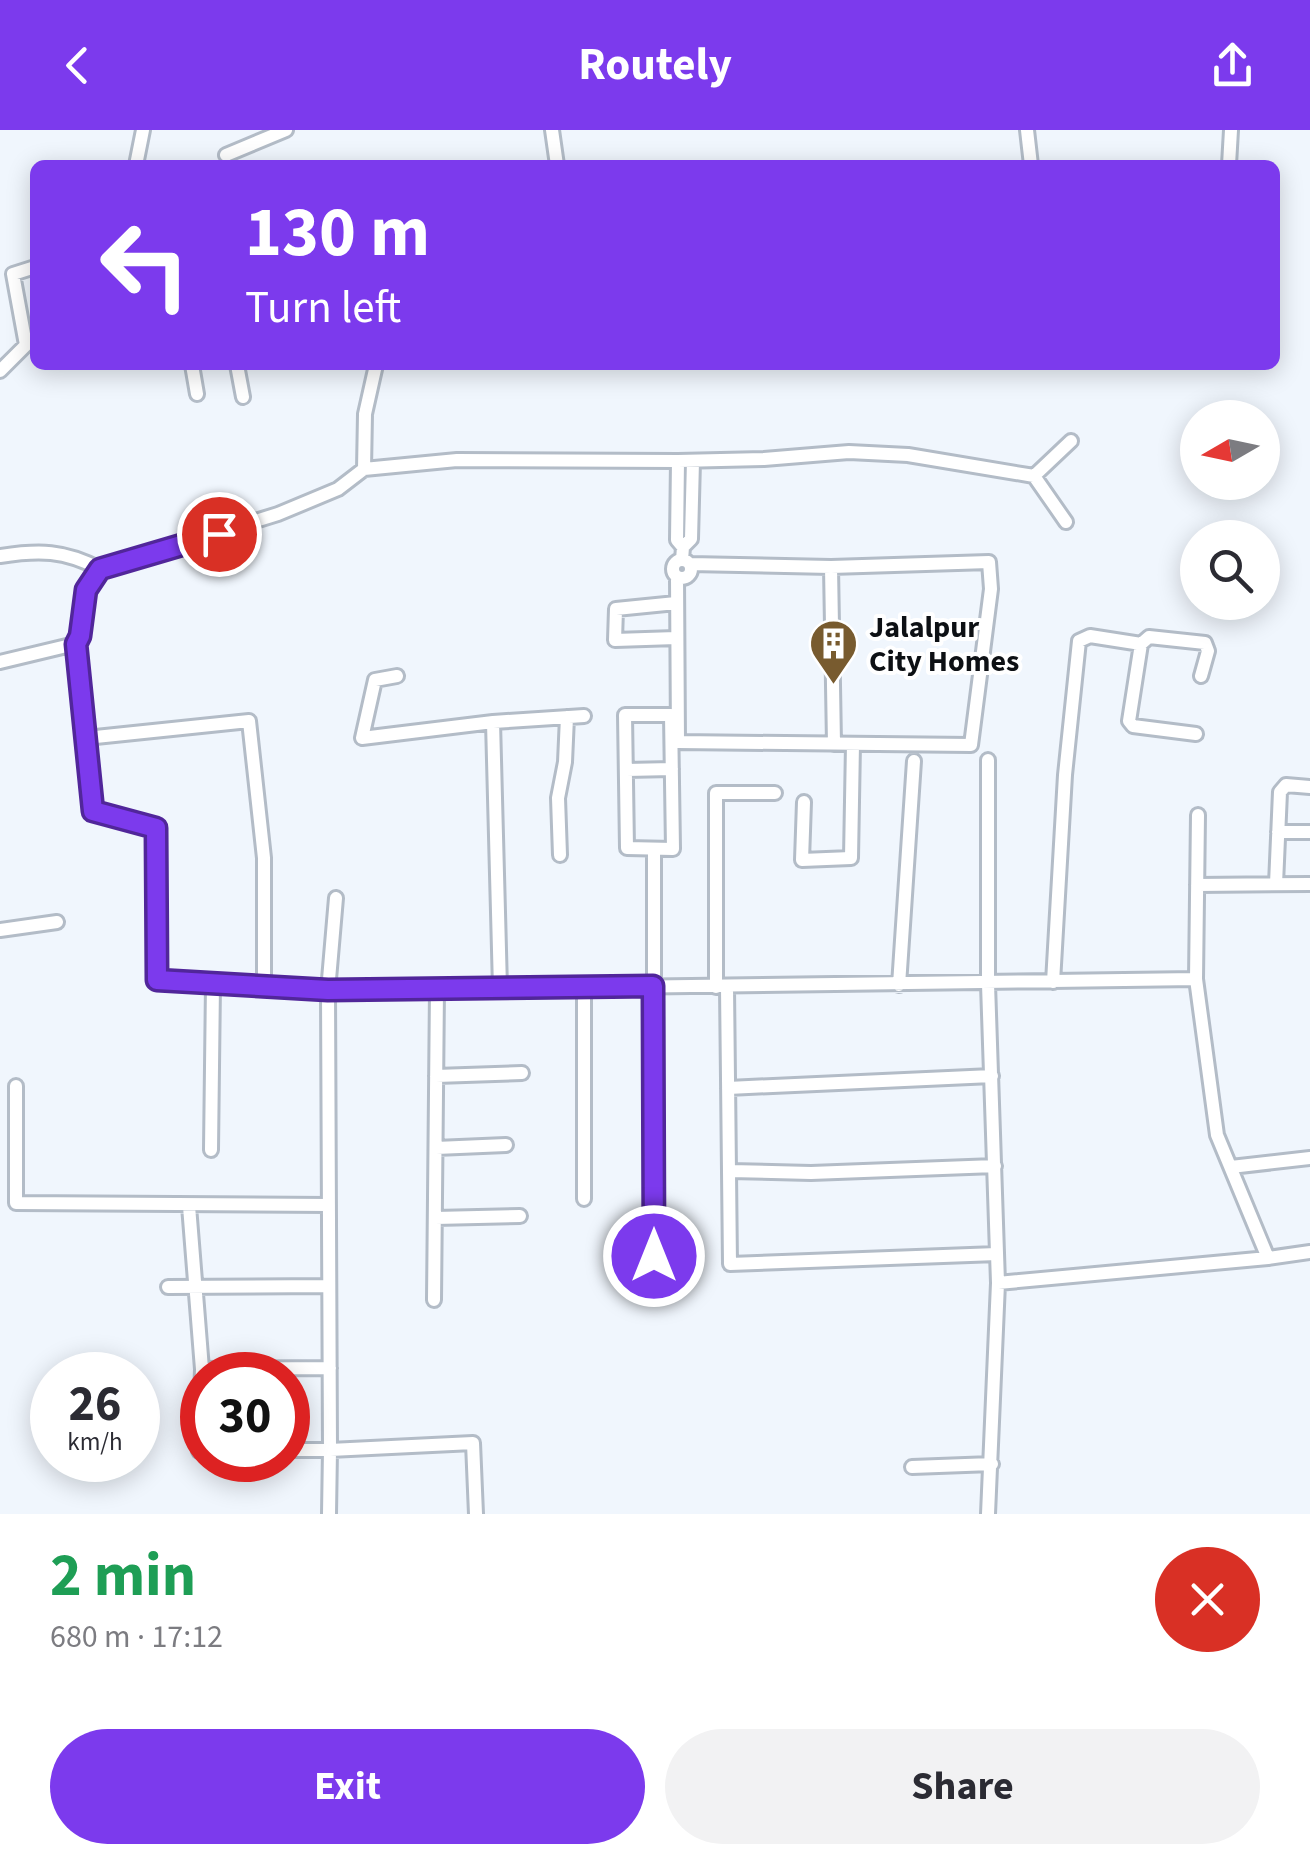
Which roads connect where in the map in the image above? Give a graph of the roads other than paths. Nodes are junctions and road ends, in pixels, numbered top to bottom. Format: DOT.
graph roads {
  1 [pos="143,130"];
  2 [pos="286,130"];
  3 [pos="552,130"];
  4 [pos="1027,130"];
  5 [pos="1231,130"];
  6 [pos="226,155"];
  7 [pos="137,160"];
  8 [pos="556,160"];
  9 [pos="1030,160"];
  10 [pos="1228,160"];
  11 [pos="30,269"];
  12 [pos="193,370"];
  13 [pos="238,370"];
  14 [pos="375,370"];
  15 [pos="0,371"];
  16 [pos="197,394"];
  17 [pos="243,397"];
  18 [pos="1071,440"];
  19 [pos="686,461"];
  20 [pos="364,469"];
  21 [pos="1034,476"];
  22 [pos="1066,522"];
  23 [pos="0,556"];
  24 [pos="685,557"];
  25 [pos="831,566"];
  26 [pos="100,569"];
  27 [pos="676,602"];
  28 [pos="676,638"];
  29 [pos="76,644"];
  30 [pos="1140,644"];
  31 [pos="0,662"];
  32 [pos="397,676"];
  33 [pos="1201,676"];
  34 [pos="584,716"];
  35 [pos="566,717"];
  36 [pos="493,722"];
  37 [pos="1196,734"];
  38 [pos="86,738"];
  39 [pos="834,744"];
  40 [pos="852,744"];
  41 [pos="988,760"];
  42 [pos="914,761"];
  43 [pos="626,770"];
  44 [pos="672,770"];
  45 [pos="1310,786"];
  46 [pos="775,792"];
  47 [pos="804,802"];
  48 [pos="1198,816"];
  49 [pos="1278,832"];
  50 [pos="1310,832"];
  51 [pos="654,848"];
  52 [pos="560,856"];
  53 [pos="1276,884"];
  54 [pos="1310,884"];
  55 [pos="1197,885"];
  56 [pos="336,898"];
  57 [pos="57,922"];
  58 [pos="0,930"];
  59 [pos="1196,979"];
  60 [pos="1053,982"];
  61 [pos="213,984"];
  62 [pos="988,984"];
  63 [pos="899,985"];
  64 [pos="653,986"];
  65 [pos="722,986"];
  66 [pos="264,987"];
  67 [pos="584,987"];
  68 [pos="500,988"];
  69 [pos="437,989"];
  70 [pos="328,990"];
  71 [pos="522,1074"];
  72 [pos="436,1076"];
  73 [pos="992,1076"];
  74 [pos="16,1086"];
  75 [pos="728,1088"];
  76 [pos="506,1146"];
  77 [pos="436,1148"];
  78 [pos="211,1150"];
  79 [pos="1310,1158"];
  80 [pos="994,1166"];
  81 [pos="1230,1167"];
  82 [pos="730,1171"];
  83 [pos="584,1199"];
  84 [pos="329,1204"];
  85 [pos="189,1206"];
  86 [pos="520,1216"];
  87 [pos="435,1218"];
  88 [pos="1310,1252"];
  89 [pos="997,1254"];
  90 [pos="654,1256"];
  91 [pos="1268,1258"];
  92 [pos="998,1284"];
  93 [pos="168,1286"];
  94 [pos="329,1286"];
  95 [pos="196,1287"];
  96 [pos="434,1300"];
  97 [pos="201,1352"];
  98 [pos="310,1368"];
  99 [pos="330,1368"];
  100 [pos="310,1450"];
  101 [pos="330,1450"];
  102 [pos="992,1464"];
  103 [pos="912,1467"];
  104 [pos="329,1514"];
  105 [pos="476,1514"];
  106 [pos="988,1514"];
  1 -- 7 [label="street"];
  2 -- 6 [label="street"];
  3 -- 8 [label="street"];
  4 -- 9 [label="street"];
  5 -- 10 [label="street"];
  11 -- 15 [label="street"];
  12 -- 16 [label="street"];
  13 -- 17 [label="street"];
  14 -- 20 [label="street"];
  18 -- 21 [label="street"];
  19 -- 20 [label="street"];
  19 -- 21 [label="street"];
  19 -- 24 [label="street"];
  20 -- 26 [label="street"];
  21 -- 22 [label="street"];
  23 -- 26 [label="street"];
  24 -- 25 [label="street"];
  24 -- 27 [label="street"];
  25 -- 39 [label="street"];
  25 -- 40 [label="street"];
  26 -- 29 [label="street"];
  27 -- 28 [label="street"];
  27 -- 28 [label="street"];
  28 -- 39 [label="street"];
  29 -- 31 [label="street"];
  29 -- 38 [label="street"];
  30 -- 33 [label="street"];
  30 -- 37 [label="street"];
  30 -- 60 [label="street"];
  32 -- 36 [label="street"];
  34 -- 35 [label="street"];
  35 -- 36 [label="street"];
  35 -- 52 [label="street"];
  36 -- 68 [label="street"];
  38 -- 61 [label="street"];
  38 -- 66 [label="street"];
  39 -- 40 [label="street"];
  40 -- 47 [label="street"];
  41 -- 62 [label="street"];
  42 -- 63 [label="street"];
  43 -- 44 [label="street"];
  43 -- 44 [label="street"];
  43 -- 51 [label="street"];
  44 -- 51 [label="street"];
  45 -- 49 [label="street"];
  46 -- 65 [label="street"];
  48 -- 55 [label="street"];
  49 -- 50 [label="street"];
  49 -- 53 [label="street"];
  51 -- 64 [label="street"];
  53 -- 54 [label="street"];
  53 -- 55 [label="street"];
  55 -- 59 [label="street"];
  56 -- 70 [label="street"];
  57 -- 58 [label="street"];
  59 -- 60 [label="street"];
  59 -- 81 [label="street"];
  60 -- 62 [label="street"];
  61 -- 66 [label="street"];
  61 -- 78 [label="street"];
  62 -- 63 [label="street"];
  62 -- 73 [label="street"];
  63 -- 65 [label="street"];
  64 -- 65 [label="street"];
  64 -- 67 [label="street"];
  64 -- 90 [label="street"];
  65 -- 75 [label="street"];
  66 -- 70 [label="street"];
  67 -- 68 [label="street"];
  67 -- 83 [label="street"];
  68 -- 69 [label="street"];
  69 -- 70 [label="street"];
  69 -- 72 [label="street"];
  70 -- 84 [label="street"];
  71 -- 72 [label="street"];
  72 -- 77 [label="street"];
  73 -- 75 [label="street"];
  73 -- 80 [label="street"];
  74 -- 85 [label="street"];
  75 -- 82 [label="street"];
  76 -- 77 [label="street"];
  77 -- 87 [label="street"];
  79 -- 81 [label="street"];
  80 -- 82 [label="street"];
  80 -- 89 [label="street"];
  81 -- 91 [label="street"];
  82 -- 89 [label="street"];
  84 -- 85 [label="street"];
  84 -- 94 [label="street"];
  85 -- 95 [label="street"];
  86 -- 87 [label="street"];
  87 -- 96 [label="street"];
  88 -- 91 [label="street"];
  89 -- 92 [label="street"];
  91 -- 92 [label="street"];
  92 -- 102 [label="street"];
  93 -- 95 [label="street"];
  94 -- 95 [label="street"];
  94 -- 99 [label="street"];
  95 -- 97 [label="street"];
  98 -- 99 [label="street"];
  99 -- 101 [label="street"];
  100 -- 101 [label="street"];
  101 -- 104 [label="street"];
  101 -- 105 [label="street"];
  102 -- 103 [label="street"];
  102 -- 106 [label="street"];
}
